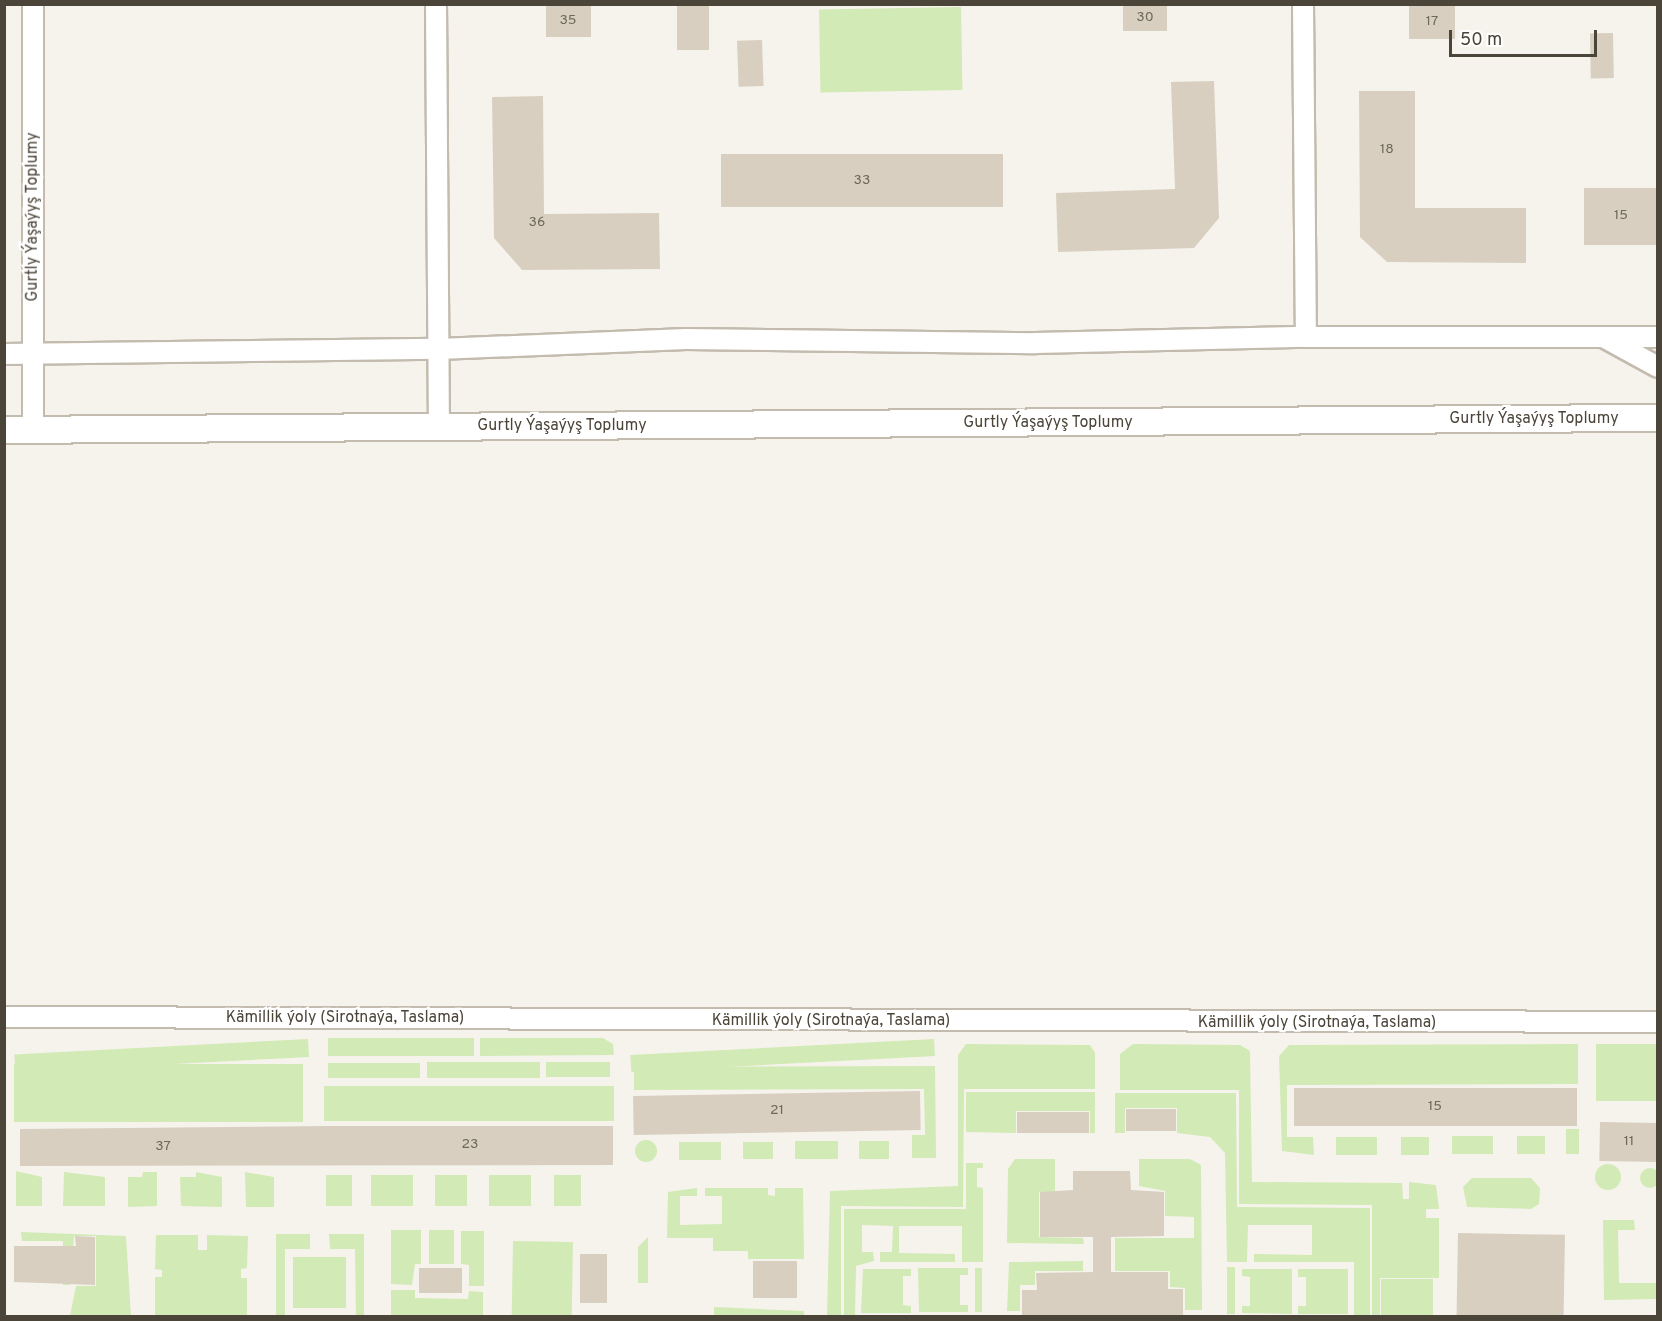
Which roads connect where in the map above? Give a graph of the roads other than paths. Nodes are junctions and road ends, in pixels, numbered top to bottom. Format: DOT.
graph roads {
  1 [pos="33,4"];
  2 [pos="436,4"];
  3 [pos="1303,4"];
  4 [pos="1306,337"];
  5 [pos="1658,337"];
  6 [pos="1604,338"];
  7 [pos="439,349"];
  8 [pos="4,354"];
  9 [pos="33,354"];
  10 [pos="1658,367"];
  11 [pos="1658,418"];
  12 [pos="439,427"];
  13 [pos="4,430"];
  14 [pos="33,430"];
  15 [pos="4,1017"];
  16 [pos="1658,1022"];
  1 -- 9 [label="street, Gurtly Ýaşaýyş Toplumy"];
  2 -- 7 [label="street"];
  3 -- 4 [label="street"];
  4 -- 6 [label="street"];
  4 -- 7 [label="street"];
  5 -- 6 [label="street"];
  6 -- 10 [label="street"];
  7 -- 9 [label="street"];
  7 -- 12 [label="street"];
  8 -- 9 [label="street"];
  9 -- 14 [label="street, Gurtly Ýaşaýyş Toplumy"];
  11 -- 12 [label="street, Gurtly Ýaşaýyş Toplumy"];
  12 -- 14 [label="street, Gurtly Ýaşaýyş Toplumy"];
  13 -- 14 [label="street, Gurtly Ýaşaýyş Toplumy"];
  15 -- 16 [label="street, Kämillik ýoly (Sirotnaýa, Taslama)"];
}
